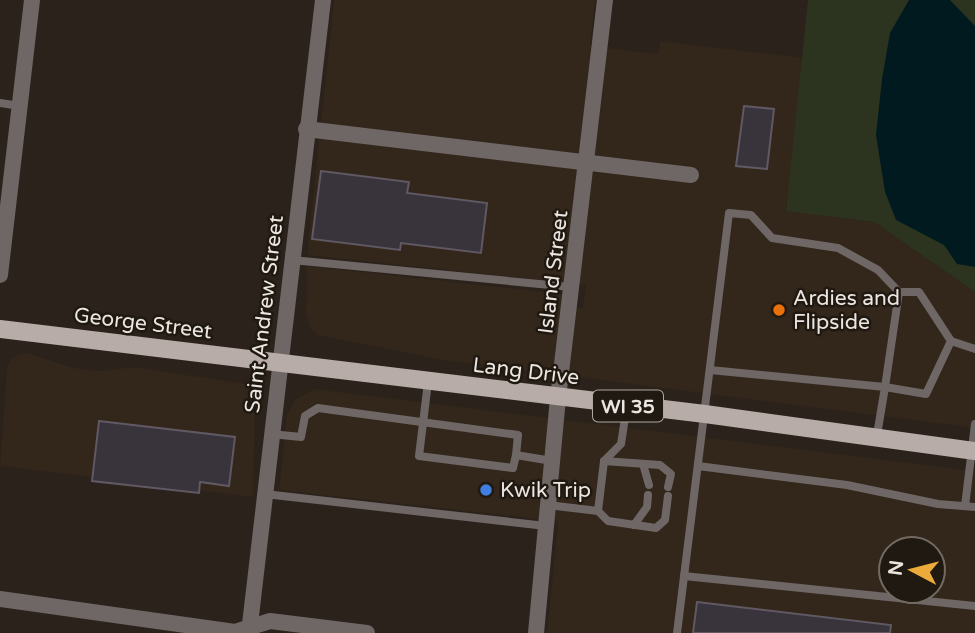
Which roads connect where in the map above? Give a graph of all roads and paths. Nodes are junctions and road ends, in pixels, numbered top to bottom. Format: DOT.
graph roads {
  1 [pos="32,0"];
  2 [pos="323,0"];
  3 [pos="605,0"];
  4 [pos="0,103"];
  5 [pos="20,106"];
  6 [pos="306,129"];
  7 [pos="7,161"];
  8 [pos="587,162"];
  9 [pos="691,175"];
  10 [pos="292,260"];
  11 [pos="0,275"];
  12 [pos="572,288"];
  13 [pos="898,292"];
  14 [pos="0,329"];
  15 [pos="951,341"];
  16 [pos="975,349"];
  17 [pos="280,362"];
  18 [pos="710,370"];
  19 [pos="428,381"];
  20 [pos="885,387"];
  21 [pos="558,398"];
  22 [pos="627,405"];
  23 [pos="705,414"];
  24 [pos="423,422"];
  25 [pos="975,424"];
  26 [pos="444,425"];
  27 [pos="464,428"];
  28 [pos="487,431"];
  29 [pos="271,434"];
  30 [pos="877,435"];
  31 [pos="448,436"];
  32 [pos="468,438"];
  33 [pos="491,442"];
  34 [pos="973,451"];
  35 [pos="516,456"];
  36 [pos="552,461"];
  37 [pos="604,461"];
  38 [pos="643,464"];
  39 [pos="698,466"];
  40 [pos="265,494"];
  41 [pos="548,505"];
  42 [pos="970,507"];
  43 [pos="598,511"];
  44 [pos="634,525"];
  45 [pos="546,526"];
  46 [pos="684,576"];
  47 [pos="0,600"];
  48 [pos="975,606"];
  49 [pos="250,630"];
  50 [pos="367,633"];
  51 [pos="536,633"];
  52 [pos="677,633"];
  1 -- 5 [label="street"];
  2 -- 6 [label="street, Saint Andrew Street"];
  3 -- 8 [label="street, Island Street"];
  4 -- 5 [label="lane"];
  5 -- 7 [label="street"];
  6 -- 8 [label="street"];
  6 -- 10 [label="street, Saint Andrew Street"];
  7 -- 11 [label="street"];
  8 -- 9 [label="street"];
  8 -- 12 [label="street, Island Street"];
  10 -- 12 [label="lane"];
  10 -- 17 [label="street, Saint Andrew Street"];
  12 -- 21 [label="street, Island Street"];
  13 -- 15 [label="lane"];
  13 -- 18 [label="lane"];
  13 -- 20 [label="lane"];
  14 -- 17 [label="main road, George Street / WI 35"];
  15 -- 16 [label="lane"];
  15 -- 20 [label="lane"];
  17 -- 19 [label="main road, Lang Drive / WI 35"];
  17 -- 29 [label="street, Saint Andrew Street"];
  18 -- 20 [label="lane"];
  18 -- 23 [label="lane"];
  19 -- 21 [label="main road, Lang Drive / WI 35"];
  19 -- 24 [label="lane"];
  20 -- 30 [label="lane"];
  21 -- 22 [label="main road, Lang Drive / WI 35"];
  21 -- 36 [label="street, Island Street"];
  22 -- 23 [label="main road, Lang Drive / WI 35"];
  22 -- 37 [label="lane"];
  23 -- 30 [label="main road, Lang Drive / WI 35"];
  23 -- 39 [label="lane"];
  24 -- 26 [label="lane"];
  24 -- 29 [label="lane"];
  24 -- 35 [label="lane"];
  25 -- 34 [label="lane"];
  26 -- 27 [label="lane"];
  26 -- 31 [label="lane"];
  27 -- 28 [label="lane"];
  27 -- 32 [label="lane"];
  28 -- 33 [label="lane"];
  28 -- 35 [label="lane"];
  29 -- 40 [label="street, Saint Andrew Street"];
  30 -- 34 [label="main road, Lang Drive / WI 35"];
  34 -- 42 [label="lane"];
  35 -- 36 [label="lane"];
  36 -- 41 [label="street, Island Street"];
  37 -- 38 [label="lane"];
  37 -- 43 [label="lane"];
  38 -- 44 [label="lane"];
  38 -- 44 [label="lane"];
  39 -- 42 [label="lane"];
  39 -- 46 [label="lane"];
  40 -- 45 [label="lane"];
  40 -- 49 [label="street, Saint Andrew Street"];
  41 -- 43 [label="lane"];
  41 -- 45 [label="street, Island Street"];
  43 -- 44 [label="lane"];
  45 -- 51 [label="street, Island Street"];
  46 -- 48 [label="lane"];
  46 -- 52 [label="lane"];
  47 -- 49 [label="street"];
  49 -- 50 [label="street"];
}
